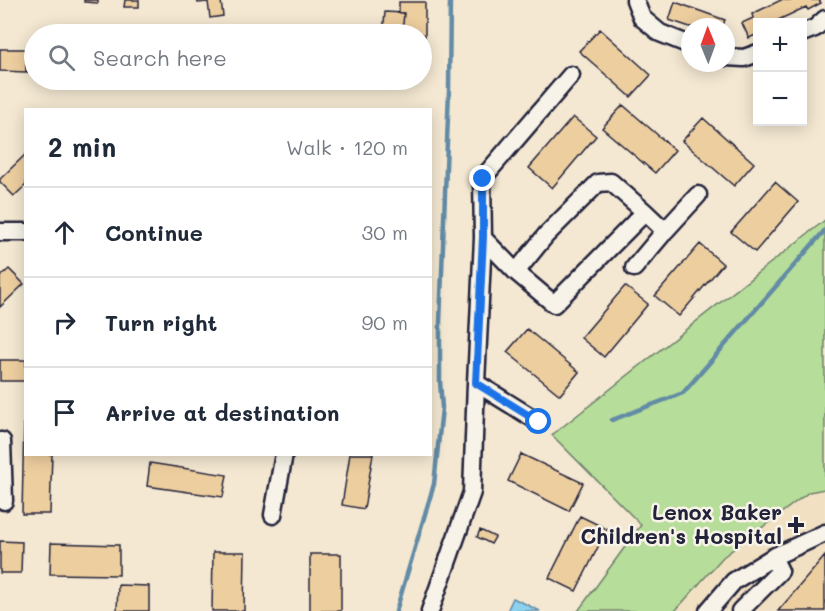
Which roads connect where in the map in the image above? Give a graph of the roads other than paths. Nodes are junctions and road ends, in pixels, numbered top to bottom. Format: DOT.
graph roads {
  1 [pos="635,0"];
  2 [pos="825,19"];
  3 [pos="807,31"];
  4 [pos="681,41"];
  5 [pos="753,54"];
  6 [pos="735,58"];
  7 [pos="572,75"];
  8 [pos="698,195"];
  9 [pos="645,212"];
  10 [pos="665,231"];
  11 [pos="0,232"];
  12 [pos="24,232"];
  13 [pos="483,237"];
  14 [pos="634,268"];
  15 [pos="516,272"];
  16 [pos="476,383"];
  17 [pos="539,422"];
  18 [pos="0,441"];
  19 [pos="284,456"];
  20 [pos="4,501"];
  21 [pos="273,515"];
  22 [pos="825,533"];
  23 [pos="772,557"];
  24 [pos="712,610"];
  25 [pos="430,611"];
  26 [pos="740,611"];
  1 -- 4 [label="street"];
  2 -- 3 [label="street"];
  5 -- 6 [label="street"];
  7 -- 13 [label="street"];
  8 -- 10 [label="street"];
  9 -- 10 [label="street"];
  9 -- 15 [label="street"];
  9 -- 15 [label="street"];
  10 -- 14 [label="street"];
  11 -- 12 [label="street"];
  13 -- 15 [label="street"];
  13 -- 16 [label="street"];
  16 -- 17 [label="street"];
  16 -- 25 [label="street"];
  18 -- 20 [label="street"];
  19 -- 21 [label="street"];
  22 -- 23 [label="street"];
  23 -- 24 [label="street"];
  23 -- 26 [label="street"];
}
